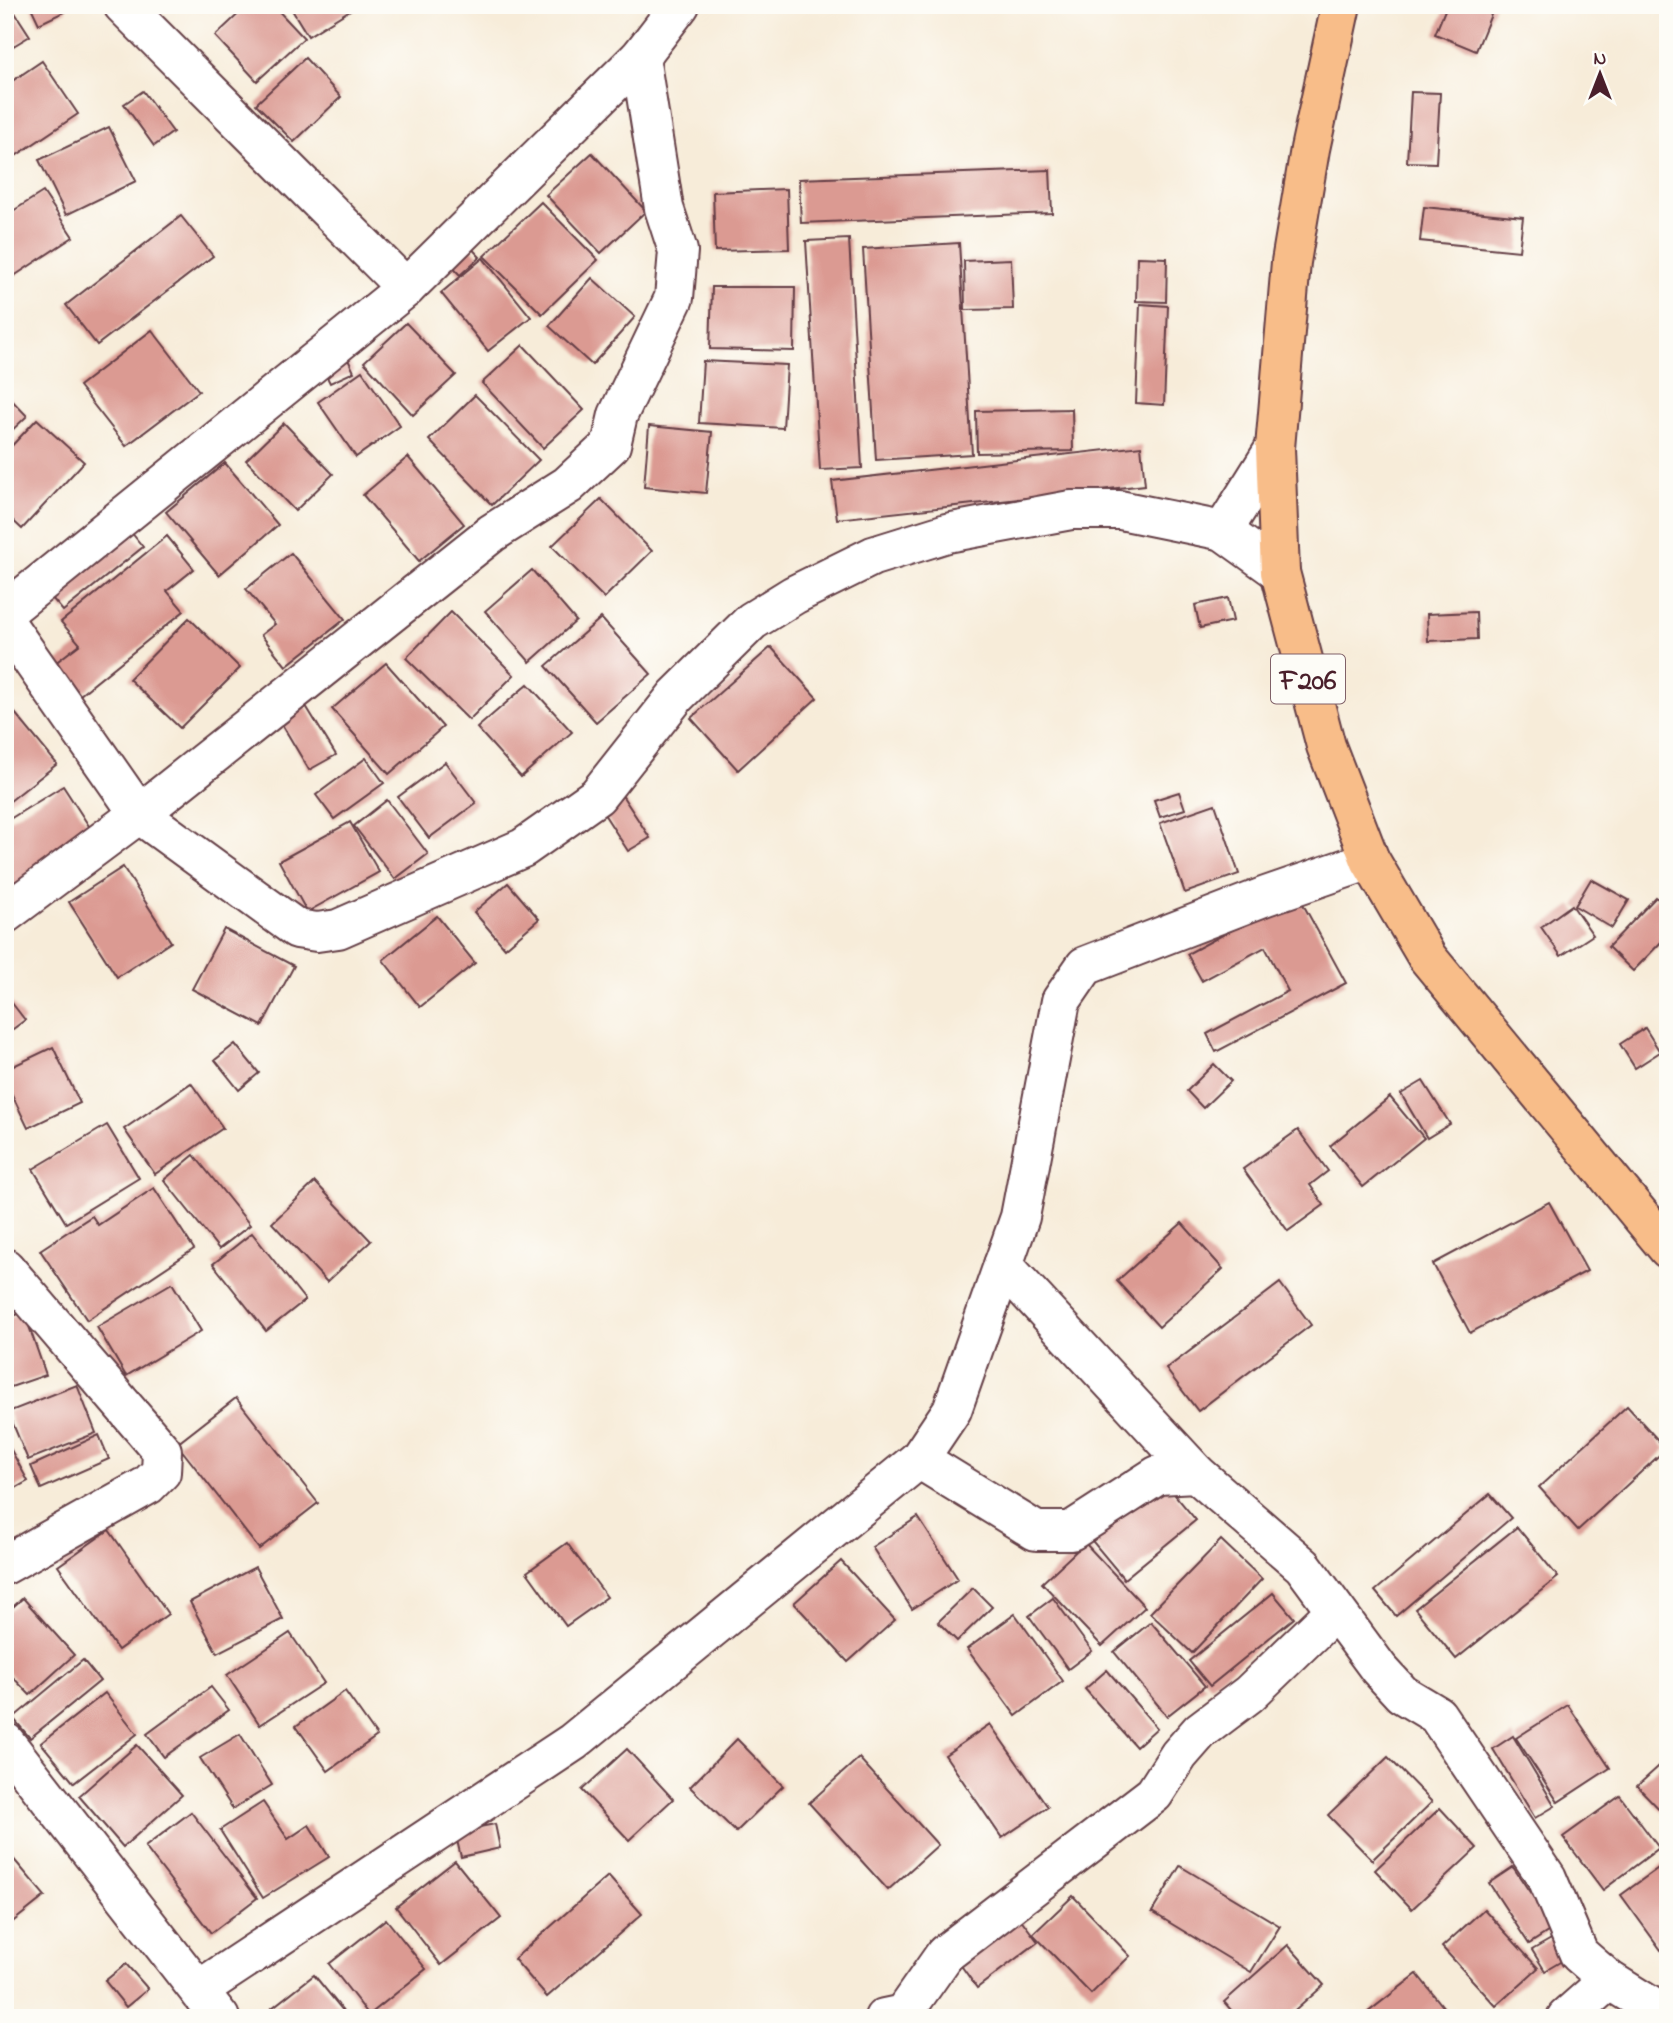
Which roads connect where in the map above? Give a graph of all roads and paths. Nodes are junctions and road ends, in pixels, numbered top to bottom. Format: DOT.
graph roads {
  1 [pos="123,5"];
  2 [pos="680,5"];
  3 [pos="1341,5"];
  4 [pos="640,57"];
  5 [pos="406,288"];
  6 [pos="1275,448"];
  7 [pos="1223,531"];
  8 [pos="1280,572"];
  9 [pos="5,612"];
  10 [pos="5,622"];
  11 [pos="139,814"];
  12 [pos="1370,860"];
  13 [pos="5,914"];
  14 [pos="1668,1249"];
  15 [pos="1003,1265"];
  16 [pos="5,1268"];
  17 [pos="919,1459"];
  18 [pos="1196,1473"];
  19 [pos="5,1565"];
  20 [pos="1335,1611"];
  21 [pos="5,1742"];
  22 [pos="1609,1980"];
  23 [pos="210,2003"];
  24 [pos="1668,2017"];
  25 [pos="884,2018"];
  26 [pos="1566,2018"];
  1 -- 5 [label="street"];
  2 -- 4 [label="street"];
  3 -- 6 [label="main road, F206"];
  4 -- 5 [label="street"];
  4 -- 11 [label="street"];
  5 -- 9 [label="street"];
  6 -- 7 [label="street"];
  6 -- 8 [label="main road, F206"];
  7 -- 8 [label="street"];
  7 -- 11 [label="street"];
  8 -- 12 [label="main road, F206"];
  10 -- 11 [label="street"];
  11 -- 13 [label="street"];
  12 -- 14 [label="main road, F206"];
  12 -- 15 [label="street"];
  15 -- 17 [label="street"];
  15 -- 18 [label="street"];
  16 -- 19 [label="street"];
  17 -- 18 [label="street"];
  17 -- 23 [label="street"];
  18 -- 20 [label="street"];
  20 -- 22 [label="street"];
  20 -- 25 [label="street"];
  21 -- 23 [label="street"];
  22 -- 24 [label="street"];
  22 -- 26 [label="street"];
}
